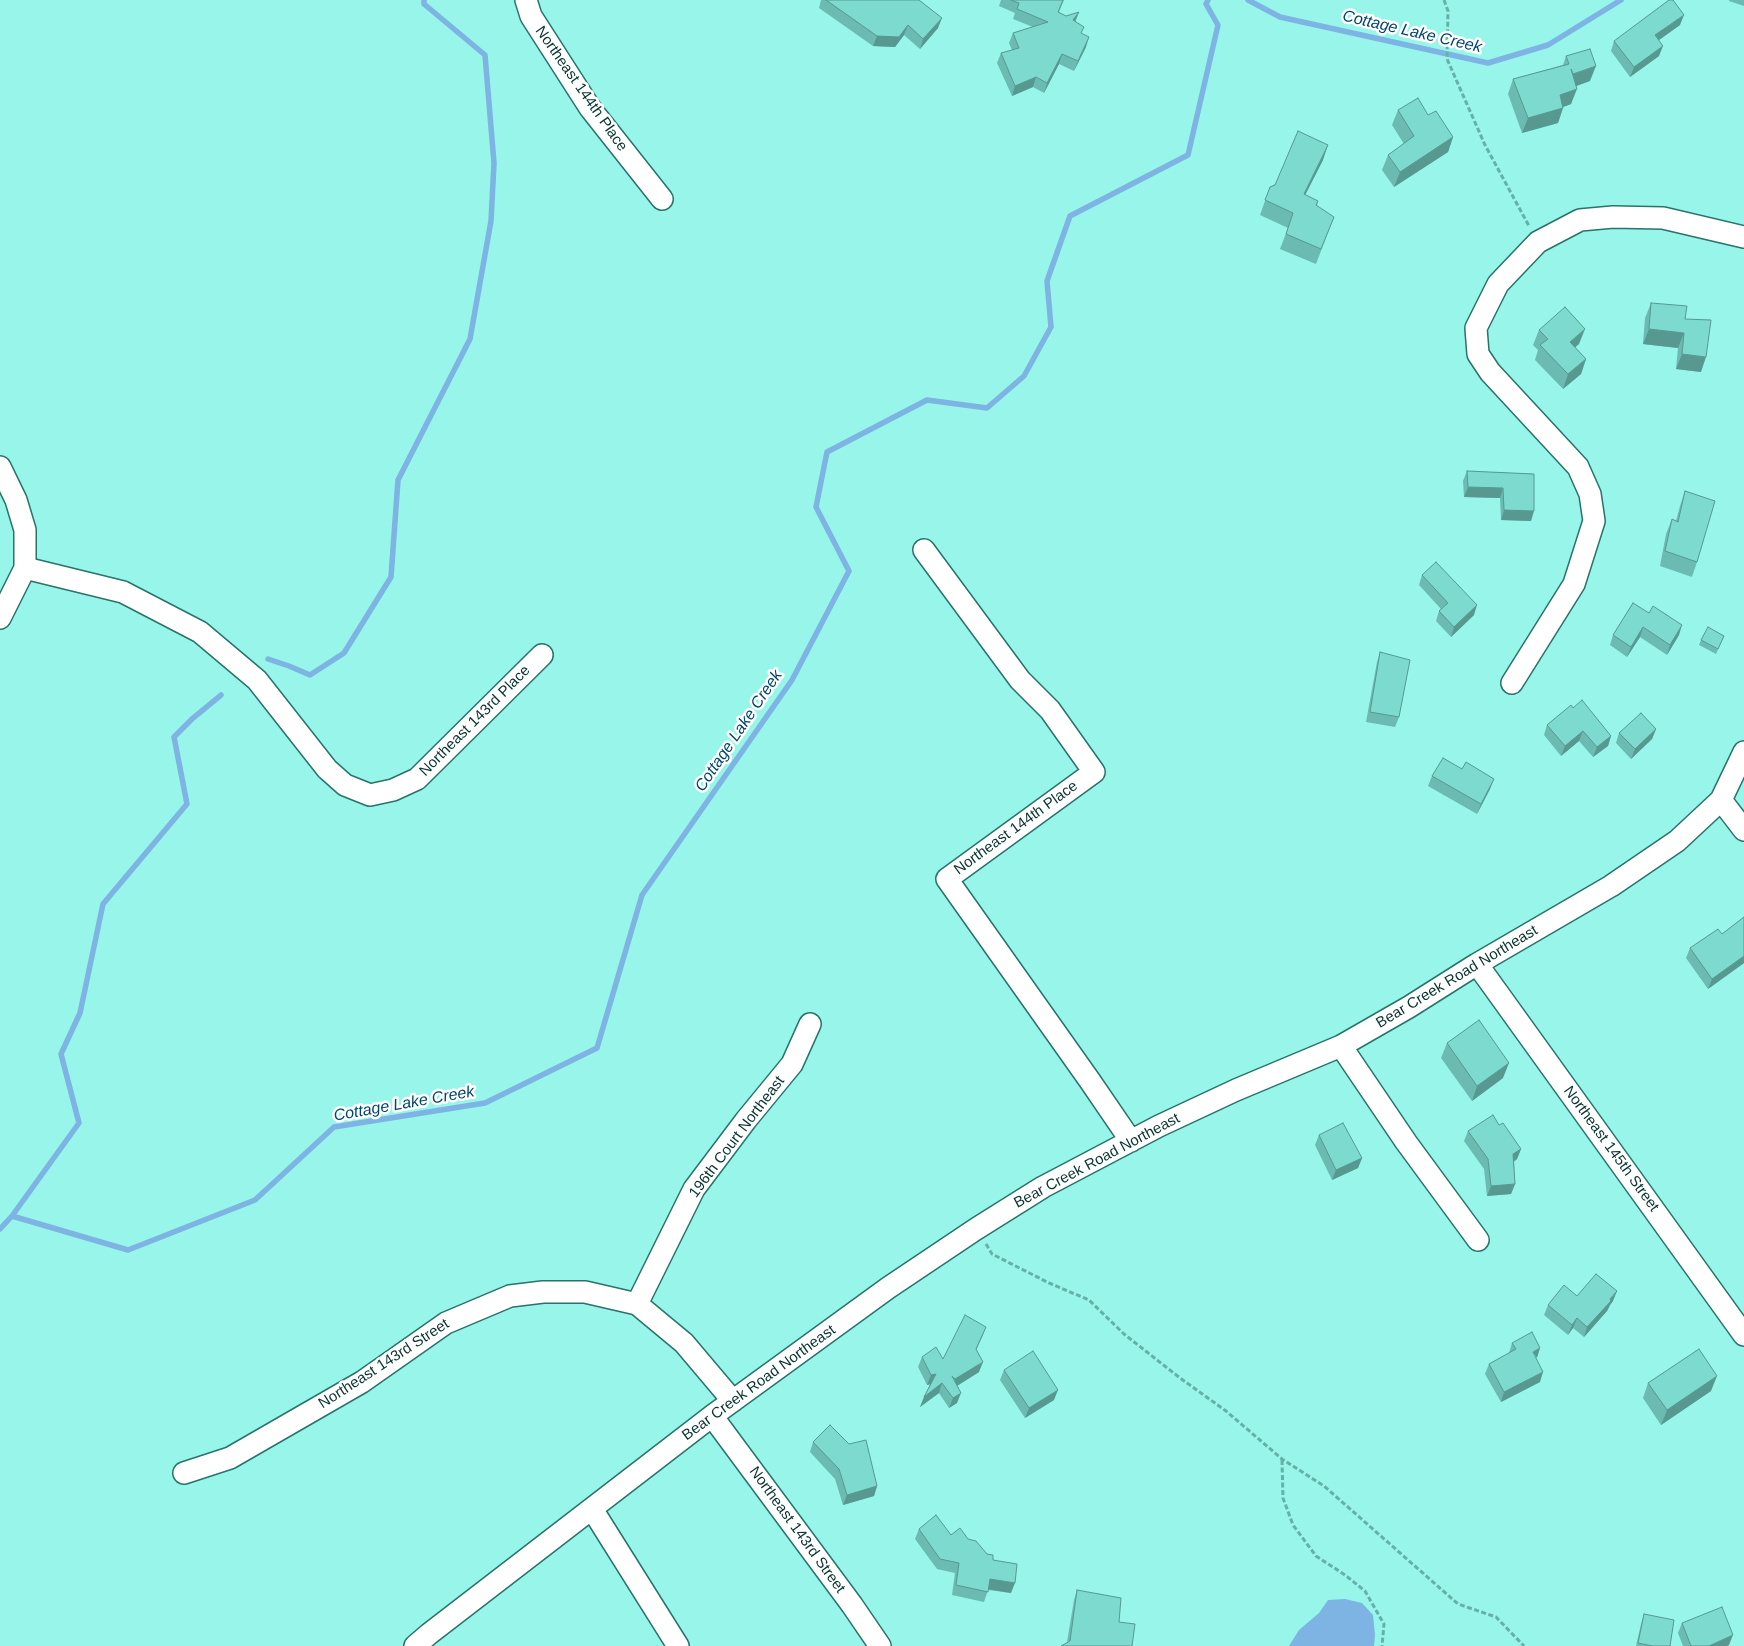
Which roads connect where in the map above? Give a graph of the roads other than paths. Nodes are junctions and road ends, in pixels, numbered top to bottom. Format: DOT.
graph roads {
  1 [pos="526,0"];
  2 [pos="662,199"];
  3 [pos="1744,237"];
  4 [pos="0,468"];
  5 [pos="924,550"];
  6 [pos="25,568"];
  7 [pos="0,618"];
  8 [pos="542,655"];
  9 [pos="1512,683"];
  10 [pos="1744,752"];
  11 [pos="1721,800"];
  12 [pos="1744,830"];
  13 [pos="1477,964"];
  14 [pos="810,1024"];
  15 [pos="1341,1046"];
  16 [pos="1130,1141"];
  17 [pos="1478,1240"];
  18 [pos="637,1304"];
  19 [pos="1744,1336"];
  20 [pos="733,1401"];
  21 [pos="712,1416"];
  22 [pos="184,1473"];
  23 [pos="592,1509"];
  24 [pos="415,1646"];
  25 [pos="678,1646"];
  26 [pos="880,1646"];
  1 -- 2 [label="street, Northeast 144th Place"];
  3 -- 9 [label="street"];
  4 -- 6 [label="street"];
  5 -- 16 [label="street, Northeast 144th Place"];
  6 -- 7 [label="street"];
  6 -- 8 [label="street, Northeast 143rd Place"];
  10 -- 11 [label="street, Bear Creek Road Northeast"];
  11 -- 12 [label="street"];
  11 -- 13 [label="street, Bear Creek Road Northeast"];
  13 -- 15 [label="street, Bear Creek Road Northeast"];
  13 -- 19 [label="street, Northeast 145th Street"];
  14 -- 18 [label="street, 196th Court Northeast"];
  15 -- 16 [label="street, Bear Creek Road Northeast"];
  15 -- 17 [label="street"];
  16 -- 20 [label="street, Bear Creek Road Northeast"];
  18 -- 20 [label="street, Northeast 143rd Street"];
  18 -- 22 [label="street, Northeast 143rd Street"];
  20 -- 21 [label="street, Bear Creek Road Northeast"];
  21 -- 23 [label="street, Bear Creek Road Northeast"];
  21 -- 26 [label="street, Northeast 143rd Street"];
  23 -- 24 [label="street, Bear Creek Road Northeast"];
  23 -- 25 [label="street"];
}
